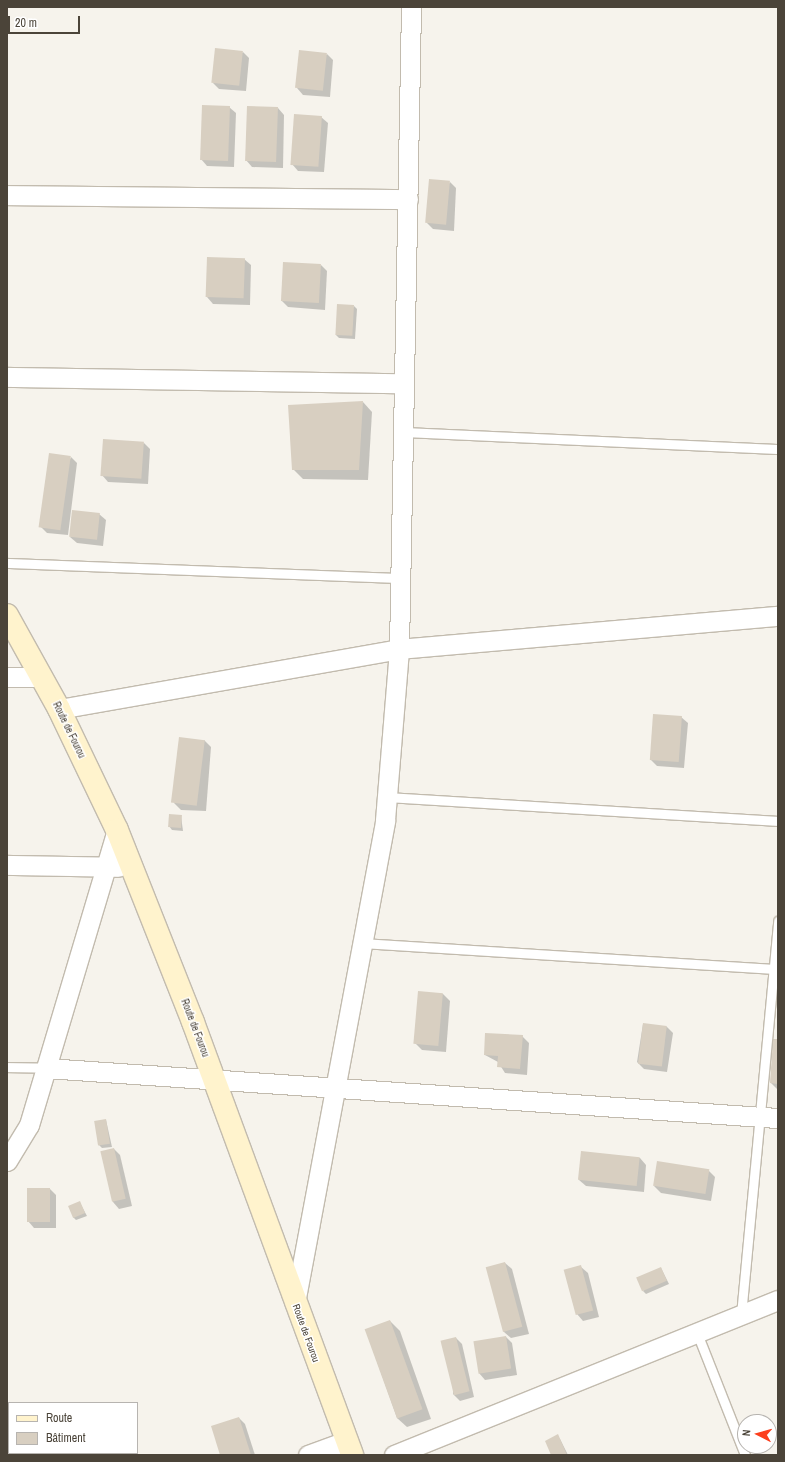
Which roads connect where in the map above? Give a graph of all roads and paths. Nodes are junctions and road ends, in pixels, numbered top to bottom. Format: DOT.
graph roads {
  1 [pos="411,7"];
  2 [pos="7,195"];
  3 [pos="408,199"];
  4 [pos="7,377"];
  5 [pos="404,383"];
  6 [pos="403,432"];
  7 [pos="778,449"];
  8 [pos="7,563"];
  9 [pos="400,578"];
  10 [pos="7,615"];
  11 [pos="778,616"];
  12 [pos="399,649"];
  13 [pos="7,677"];
  14 [pos="42,677"];
  15 [pos="59,709"];
  16 [pos="387,797"];
  17 [pos="778,821"];
  18 [pos="117,830"];
  19 [pos="7,866"];
  20 [pos="106,867"];
  21 [pos="132,867"];
  22 [pos="778,921"];
  23 [pos="362,943"];
  24 [pos="776,969"];
  25 [pos="7,1067"];
  26 [pos="46,1068"];
  27 [pos="215,1080"];
  28 [pos="335,1088"];
  29 [pos="769,1118"];
  30 [pos="7,1161"];
  31 [pos="778,1300"];
  32 [pos="295,1303"];
  33 [pos="741,1315"];
  34 [pos="697,1333"];
  35 [pos="349,1448"];
  36 [pos="308,1455"];
  37 [pos="394,1455"];
  38 [pos="745,1455"];
  1 -- 3 [label="street"];
  2 -- 3 [label="street"];
  3 -- 5 [label="street"];
  4 -- 5 [label="street"];
  5 -- 6 [label="street"];
  6 -- 7 [label="lane"];
  6 -- 9 [label="street"];
  8 -- 9 [label="lane"];
  9 -- 12 [label="street"];
  10 -- 14 [label="main road, Route de Fourou"];
  11 -- 12 [label="street"];
  12 -- 15 [label="street"];
  12 -- 16 [label="street"];
  13 -- 14 [label="street"];
  14 -- 15 [label="main road, Route de Fourou"];
  15 -- 18 [label="main road, Route de Fourou"];
  16 -- 17 [label="lane"];
  16 -- 23 [label="street"];
  18 -- 20 [label="street"];
  18 -- 21 [label="main road, Route de Fourou"];
  19 -- 20 [label="street"];
  20 -- 21 [label="street"];
  20 -- 26 [label="street"];
  21 -- 27 [label="main road, Route de Fourou"];
  22 -- 24 [label="lane"];
  23 -- 24 [label="lane"];
  23 -- 28 [label="street"];
  24 -- 29 [label="lane"];
  25 -- 26 [label="lane"];
  26 -- 27 [label="street"];
  26 -- 30 [label="street"];
  27 -- 28 [label="street"];
  27 -- 32 [label="main road, Route de Fourou"];
  28 -- 29 [label="street"];
  28 -- 32 [label="street"];
  29 -- 33 [label="lane"];
  31 -- 33 [label="street"];
  32 -- 35 [label="main road, Route de Fourou"];
  33 -- 34 [label="street"];
  34 -- 37 [label="street"];
  34 -- 38 [label="lane"];
  35 -- 36 [label="street"];
}
